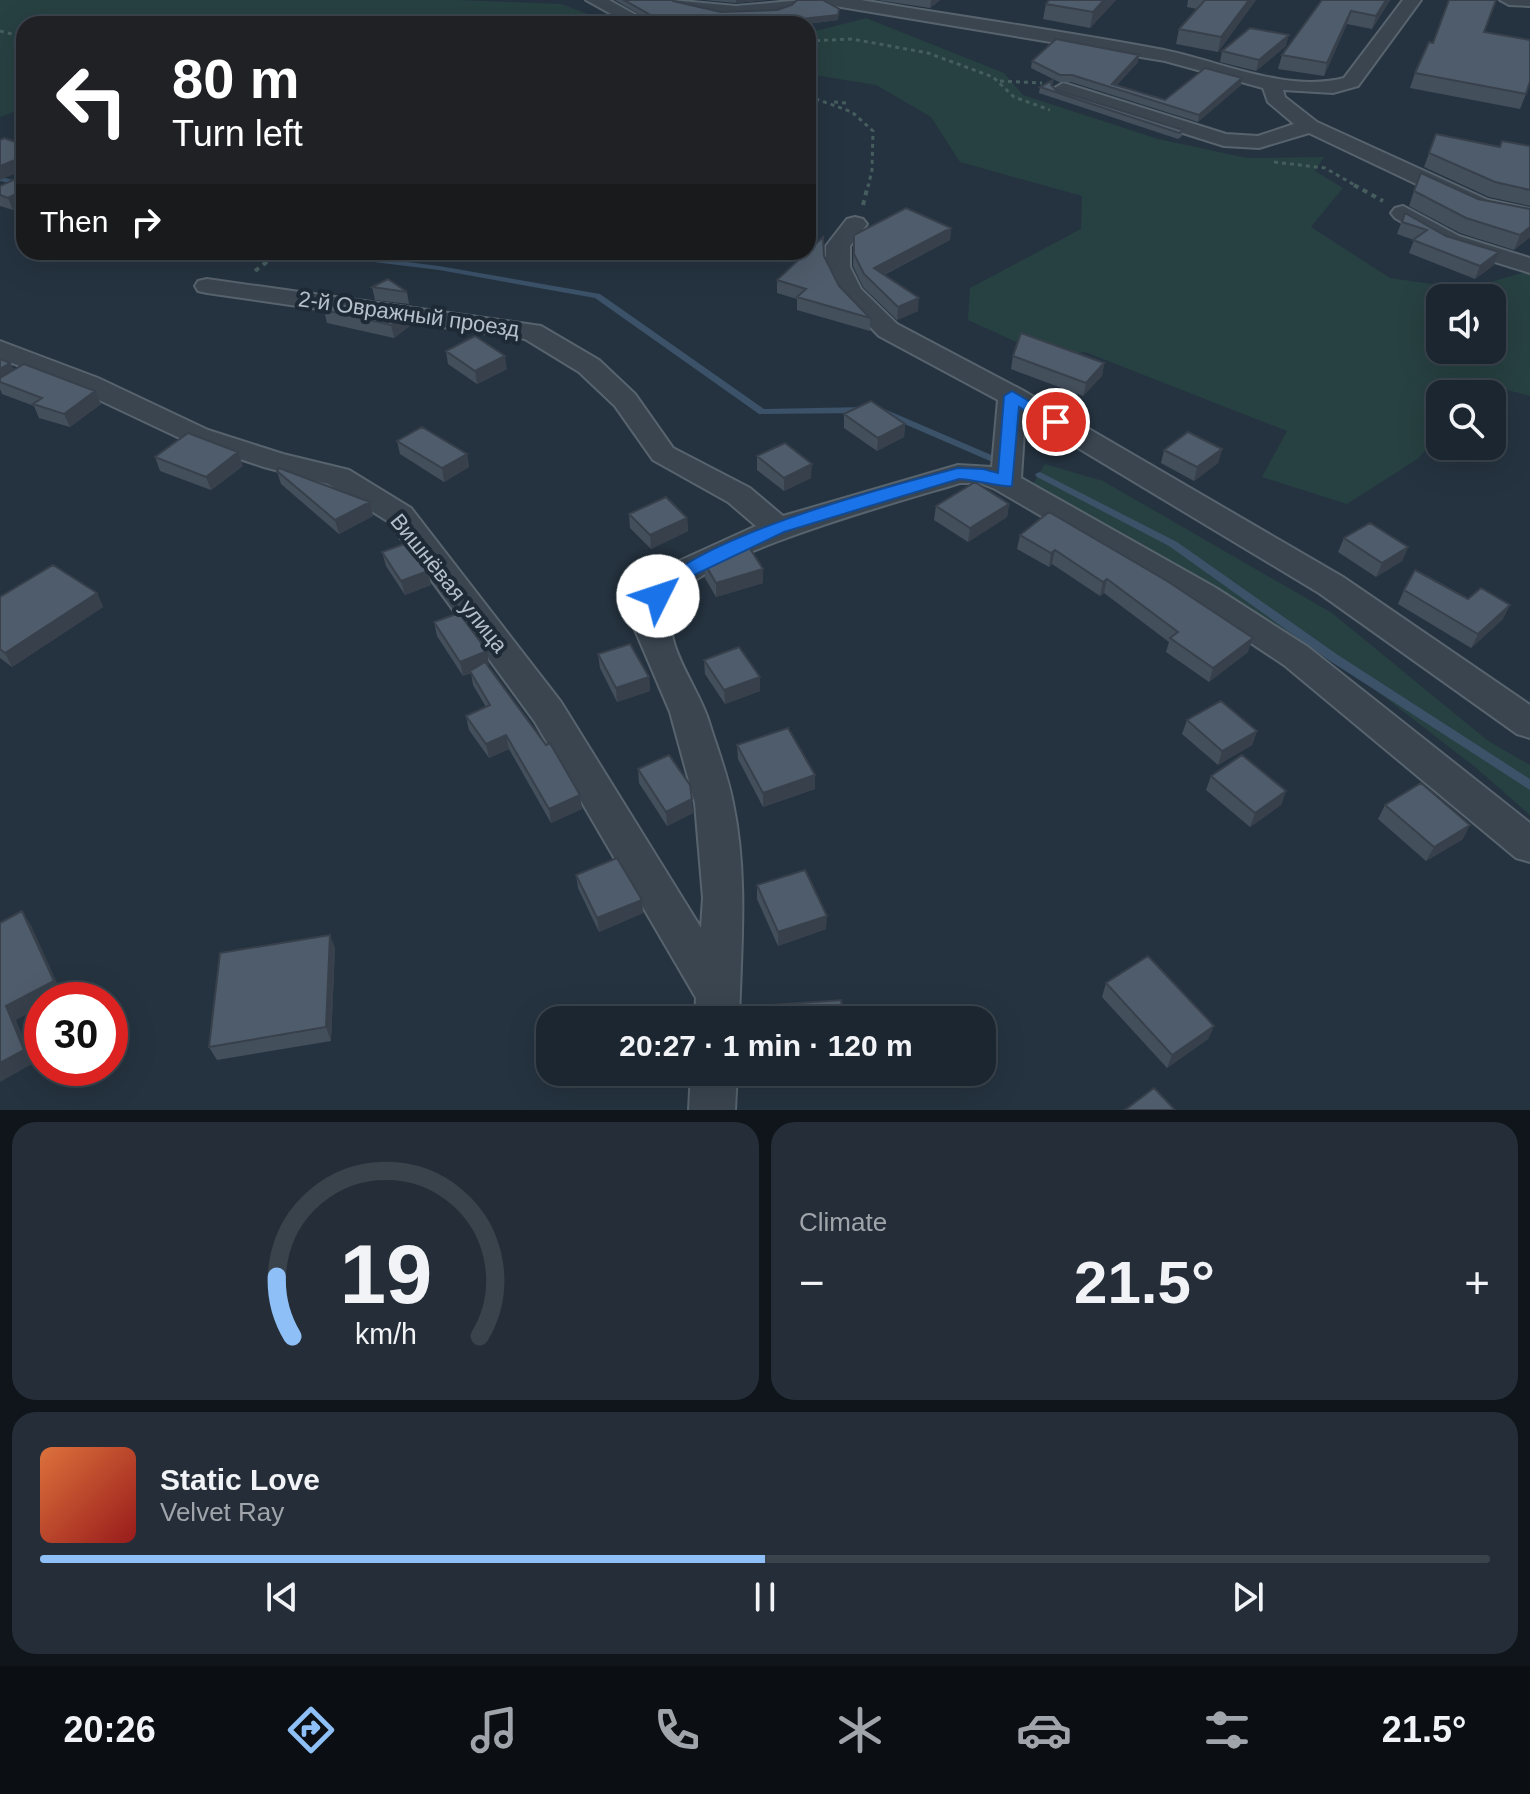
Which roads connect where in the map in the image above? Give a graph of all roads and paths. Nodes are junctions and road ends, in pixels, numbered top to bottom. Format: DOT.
graph roads {
  1 [pos="595,0"];
  2 [pos="680,0"];
  3 [pos="793,0"];
  4 [pos="829,0"];
  5 [pos="1412,0"];
  6 [pos="1509,0"];
  7 [pos="1530,1"];
  8 [pos="627,16"];
  9 [pos="999,81"];
  10 [pos="1272,84"];
  11 [pos="1063,89"];
  12 [pos="816,98"];
  13 [pos="825,101"];
  14 [pos="846,103"];
  15 [pos="1310,126"];
  16 [pos="1403,213"];
  17 [pos="1530,216"];
  18 [pos="855,224"];
  19 [pos="1530,266"];
  20 [pos="207,286"];
  21 [pos="0,349"];
  22 [pos="1012,396"];
  23 [pos="1006,482"];
  24 [pos="778,528"];
  25 [pos="1530,724"];
  26 [pos="1530,846"];
  27 [pos="717,1006"];
  28 [pos="718,1006"];
  29 [pos="713,1086"];
  30 [pos="712,1110"];
  1 -- 8 [label="street"];
  2 -- 3 [label="street"];
  4 -- 10 [label="street"];
  5 -- 10 [label="street"];
  6 -- 7 [label="street"];
  9 -- 11 [label="path"];
  10 -- 15 [label="street"];
  11 -- 15 [label="street"];
  12 -- 13 [label="path"];
  13 -- 14 [label="path"];
  13 -- 18 [label="path"];
  15 -- 17 [label="street"];
  16 -- 19 [label="street"];
  18 -- 22 [label="street"];
  20 -- 24 [label="street, 2-й Овражный проезд"];
  21 -- 27 [label="street, Вишнёвая улица"];
  22 -- 23 [label="street"];
  22 -- 25 [label="street"];
  23 -- 24 [label="street"];
  23 -- 26 [label="street"];
  24 -- 28 [label="street"];
  29 -- 30 [label="street"];
}
